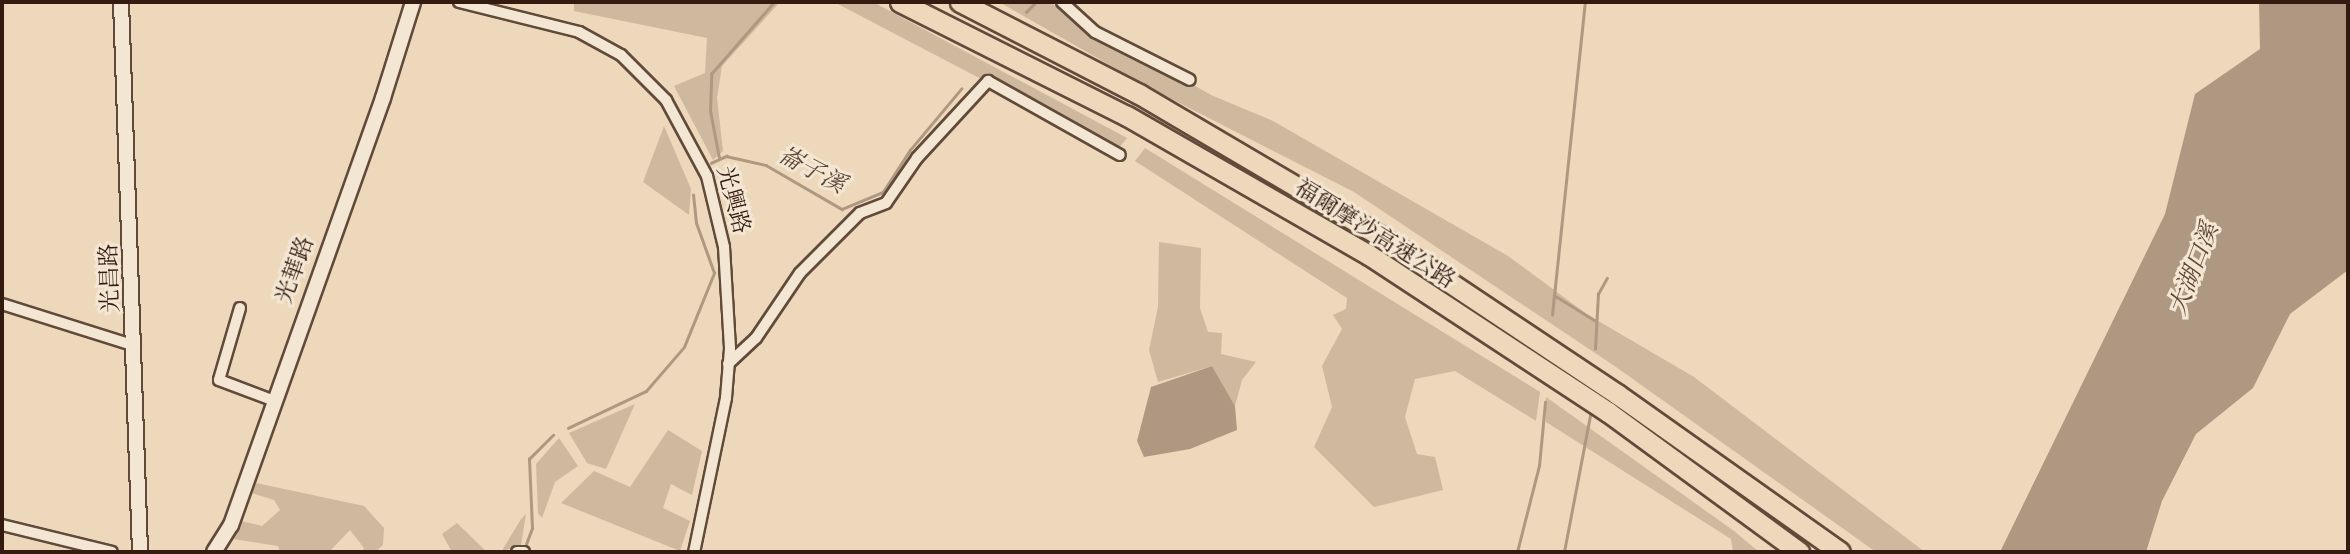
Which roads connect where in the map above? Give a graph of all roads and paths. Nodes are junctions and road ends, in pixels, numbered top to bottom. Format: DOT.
graph roads {
  1 [pos="121,2"];
  2 [pos="413,2"];
  3 [pos="459,2"];
  4 [pos="900,2"];
  5 [pos="960,2"];
  6 [pos="1062,2"];
  7 [pos="1190,80"];
  8 [pos="1120,155"];
  9 [pos="2,304"];
  10 [pos="240,307"];
  11 [pos="135,346"];
  12 [pos="728,364"];
  13 [pos="272,400"];
  14 [pos="2,524"];
  15 [pos="112,552"];
  16 [pos="140,552"];
  17 [pos="214,552"];
  18 [pos="517,552"];
  19 [pos="524,552"];
  20 [pos="694,552"];
  21 [pos="1799,552"];
  22 [pos="1840,552"];
  1 -- 11 [label="street, 光昌路"];
  2 -- 13 [label="street, 光華路"];
  3 -- 12 [label="street, 光興路"];
  4 -- 21 [label="highway, 福爾摩沙高速公路"];
  5 -- 22 [label="highway, 福爾摩沙高速公路"];
  6 -- 7 [label="street"];
  8 -- 12 [label="street"];
  9 -- 11 [label="street"];
  10 -- 13 [label="street"];
  11 -- 16 [label="street, 光昌路"];
  12 -- 20 [label="street, 光興路"];
  13 -- 17 [label="street, 光華路"];
  14 -- 15 [label="street"];
  18 -- 19 [label="street"];
}
